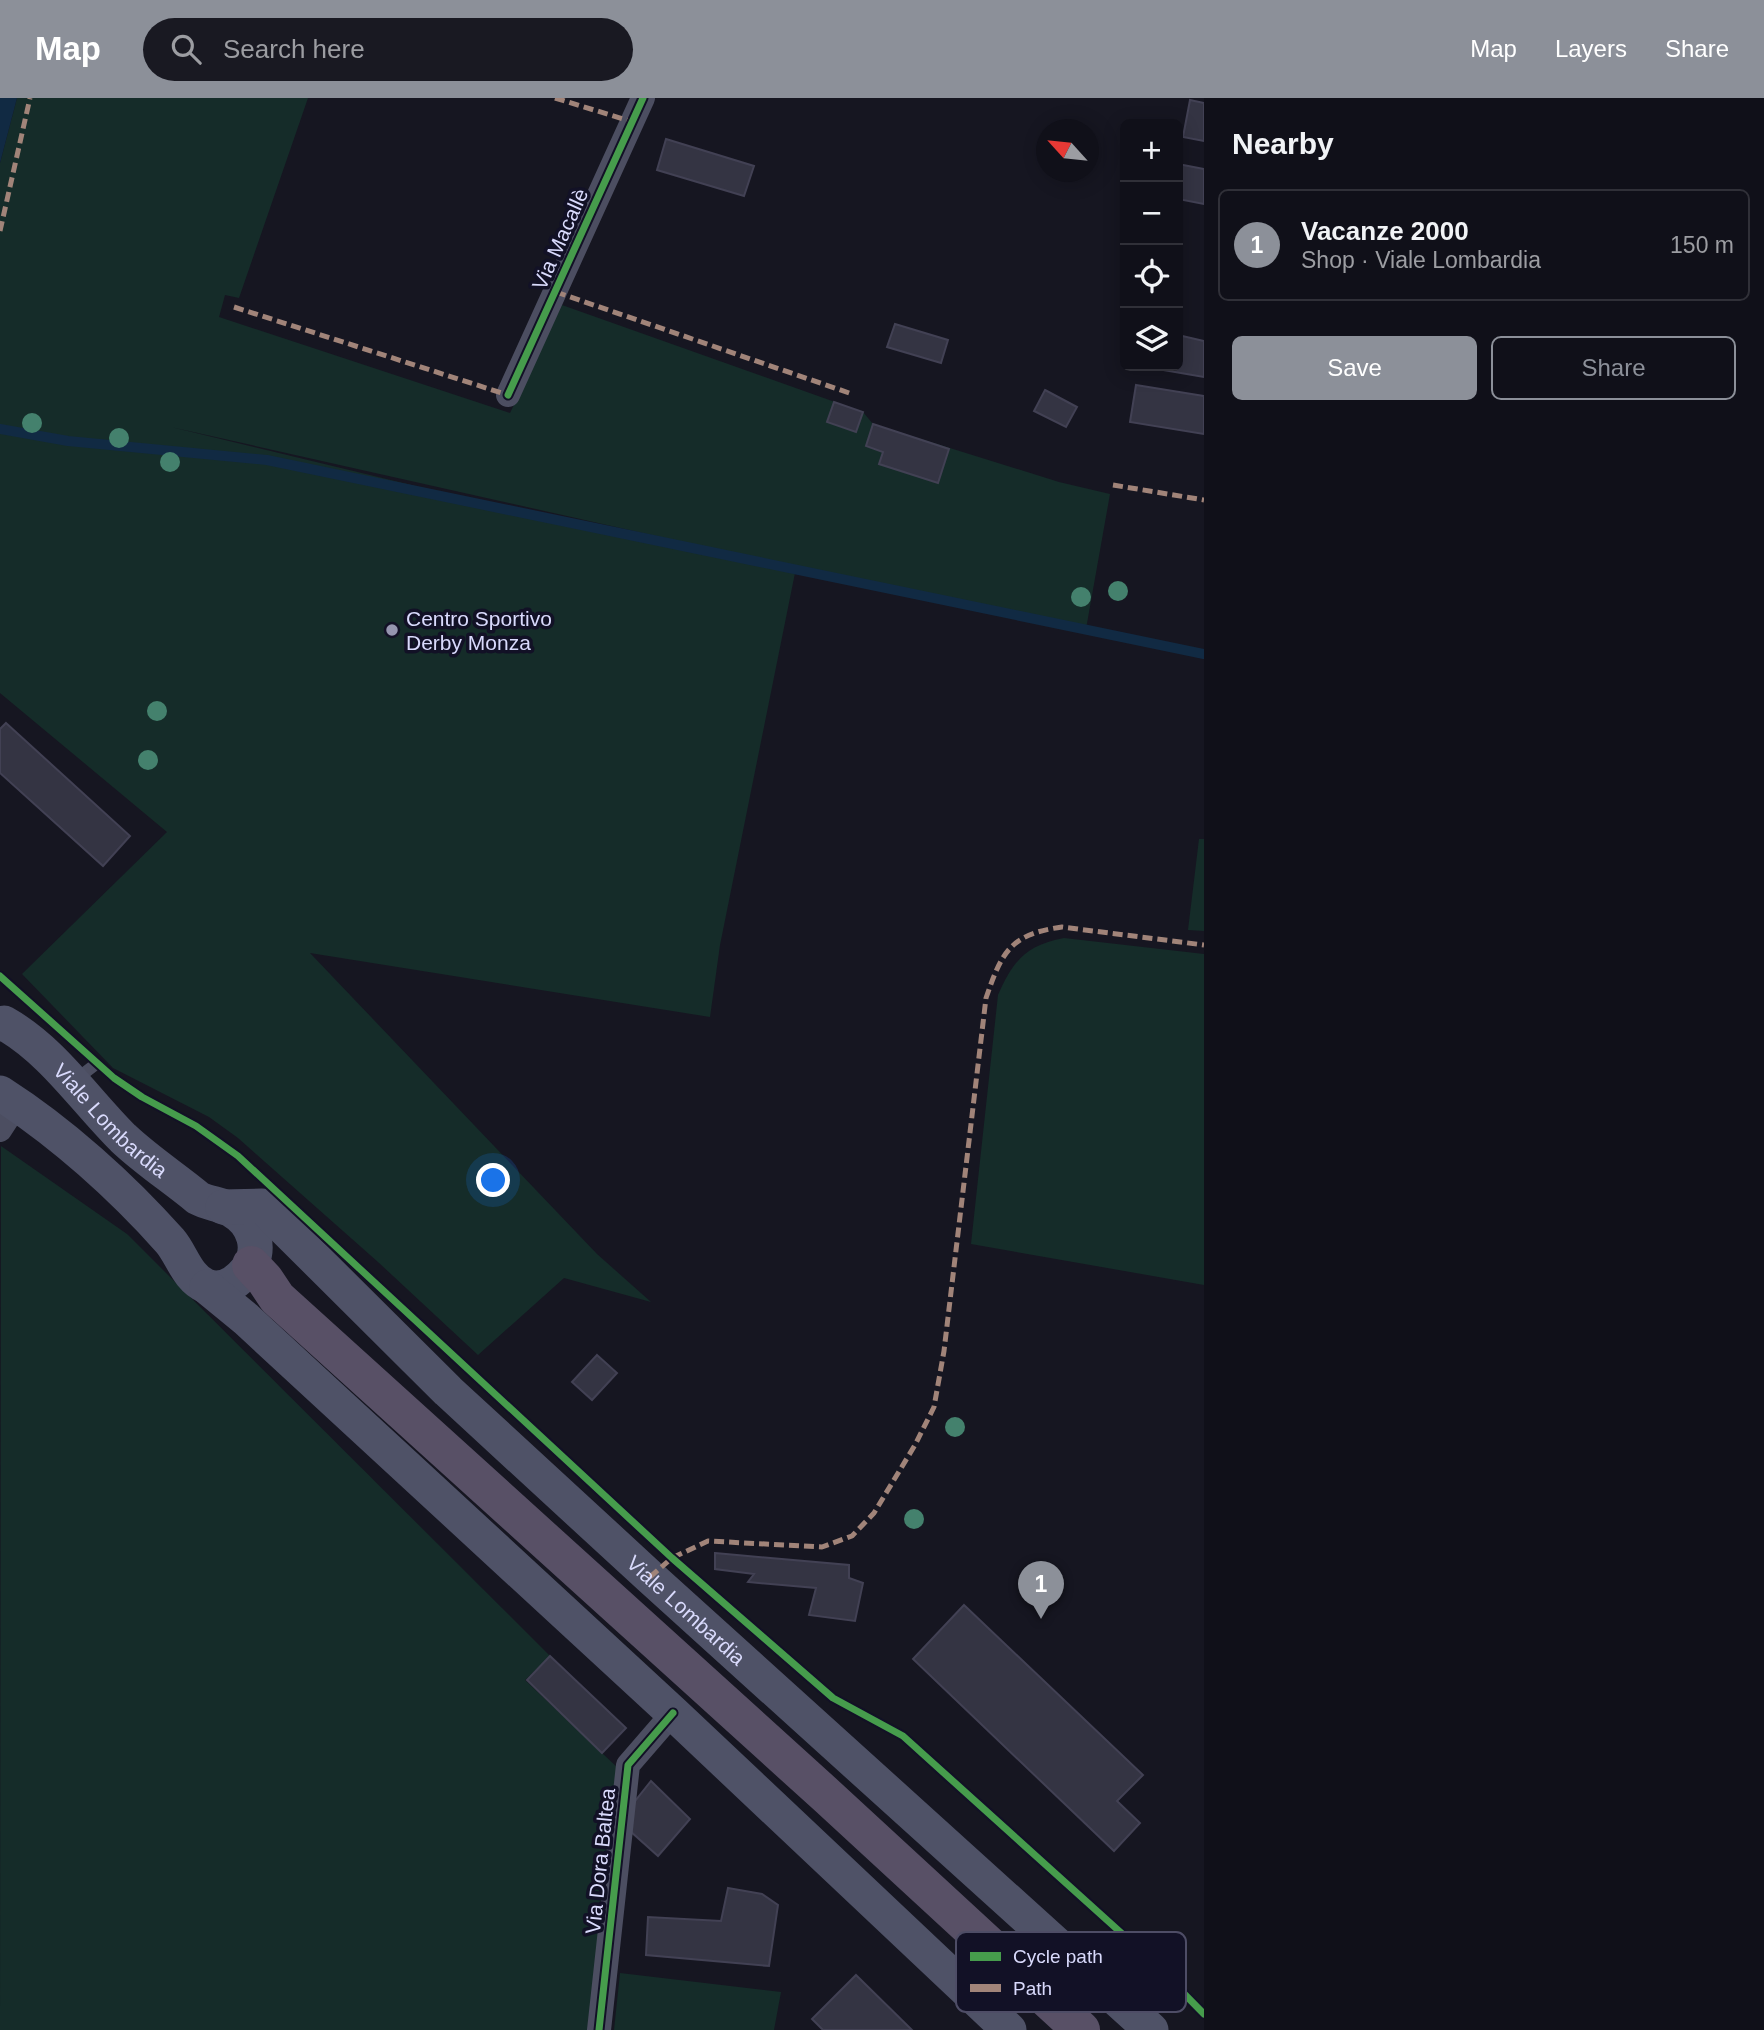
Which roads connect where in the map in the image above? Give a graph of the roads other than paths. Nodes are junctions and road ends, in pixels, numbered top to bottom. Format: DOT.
graph roads {
  1 [pos="643,98"];
  2 [pos="508,395"];
  3 [pos="1,1022"];
  4 [pos="6,1109"];
  5 [pos="223,1207"];
  6 [pos="251,1265"];
  7 [pos="207,1287"];
  8 [pos="673,1713"];
  9 [pos="975,1932"];
  10 [pos="1043,1932"];
  11 [pos="956,1980"];
  12 [pos="990,2012"];
  13 [pos="1061,2012"];
  14 [pos="1131,2012"];
  15 [pos="599,2030"];
  16 [pos="1009,2030"];
  17 [pos="1081,2030"];
  18 [pos="1151,2030"];
  1 -- 2 [label="street, Via Macallè"];
  3 -- 5 [label="main road, Viale Lombardia"];
  4 -- 7 [label="main road"];
  5 -- 6 [label="main road, Viale Lombardia"];
  5 -- 10 [label="main road, Viale Lombardia"];
  6 -- 7 [label="main road"];
  6 -- 9 [label="highway"];
  7 -- 8 [label="main road"];
  8 -- 11 [label="main road"];
  8 -- 15 [label="street, Via Dora Baltea"];
  12 -- 16 [label="main road"];
  13 -- 17 [label="highway"];
  14 -- 18 [label="main road, Viale Lombardia"];
}
